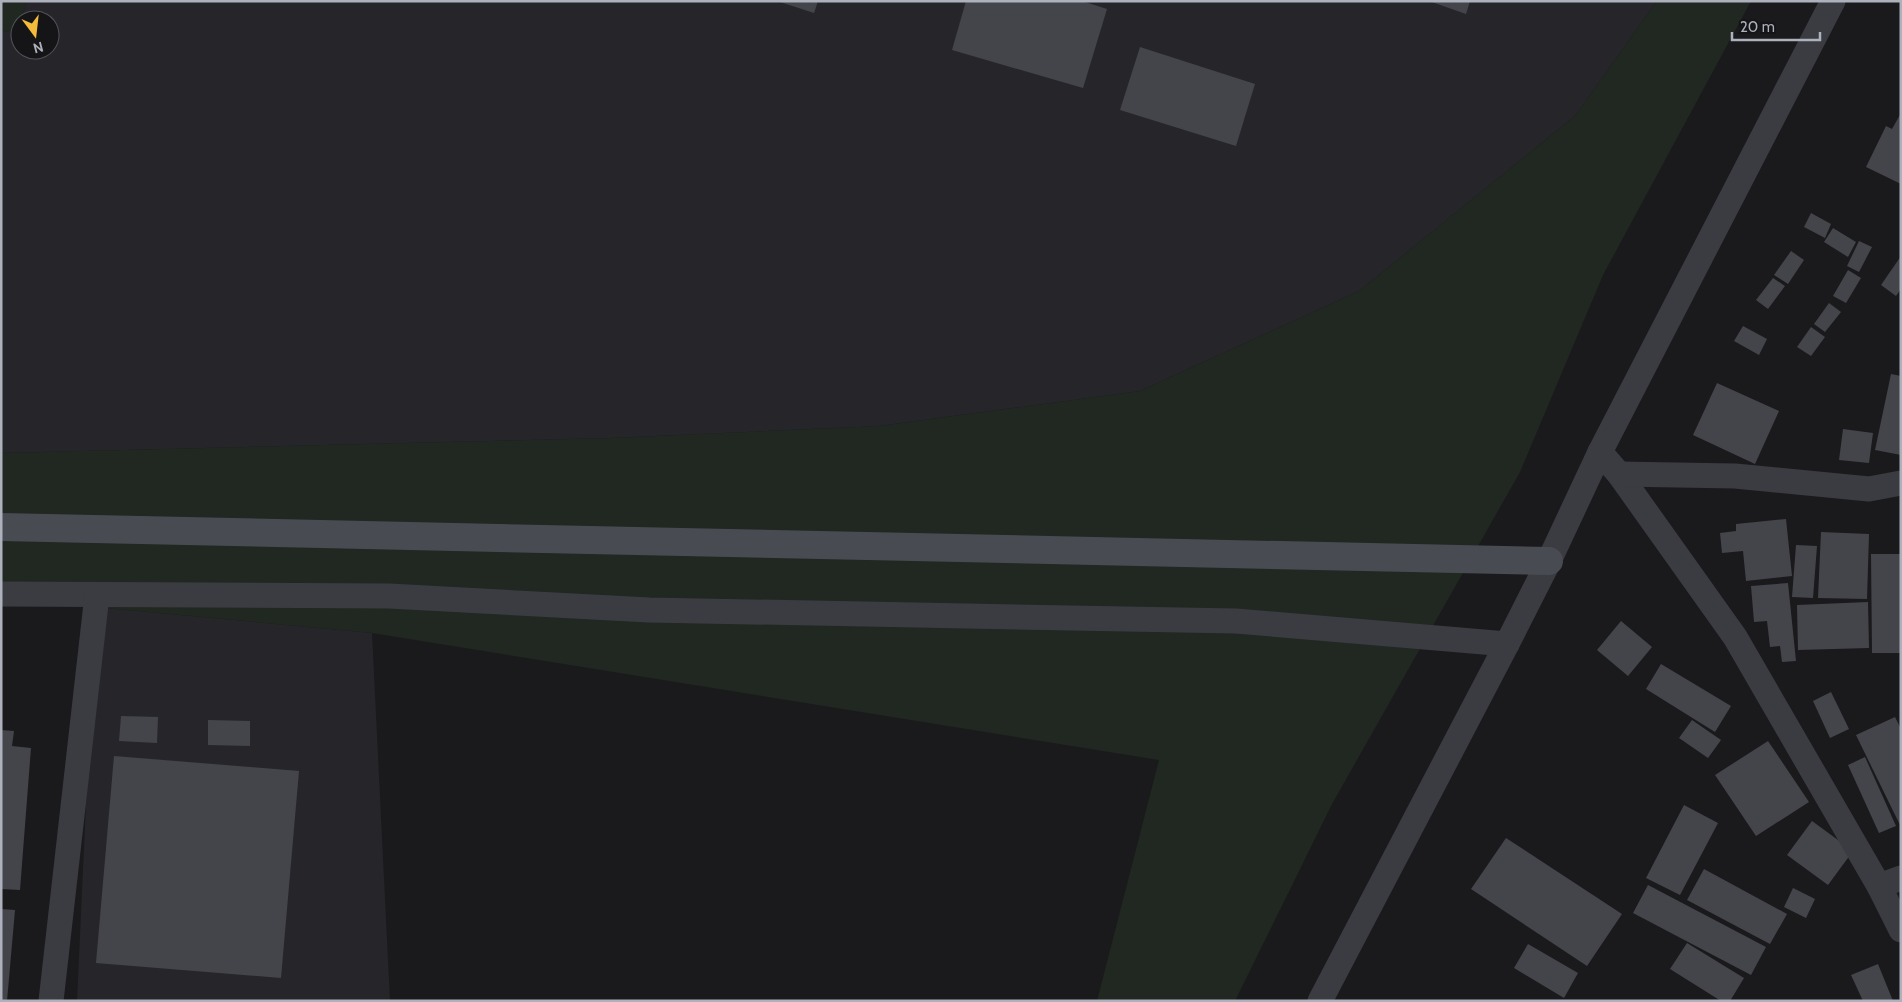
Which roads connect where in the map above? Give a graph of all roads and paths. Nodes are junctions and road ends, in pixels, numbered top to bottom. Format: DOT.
graph roads {
  1 [pos="1833,1"];
  2 [pos="1600,452"];
  3 [pos="1619,474"];
  4 [pos="1901,483"];
  5 [pos="1,527"];
  6 [pos="1549,561"];
  7 [pos="1,594"];
  8 [pos="97,595"];
  9 [pos="1508,644"];
  10 [pos="1890,882"];
  11 [pos="1901,930"];
  12 [pos="51,1001"];
  13 [pos="1320,1001"];
  1 -- 2 [label="street"];
  2 -- 3 [label="street"];
  2 -- 6 [label="street"];
  3 -- 4 [label="street"];
  3 -- 10 [label="street"];
  5 -- 6 [label="street"];
  6 -- 9 [label="street"];
  7 -- 8 [label="street"];
  8 -- 9 [label="street"];
  8 -- 12 [label="street"];
  9 -- 13 [label="street"];
  10 -- 11 [label="street"];
}
